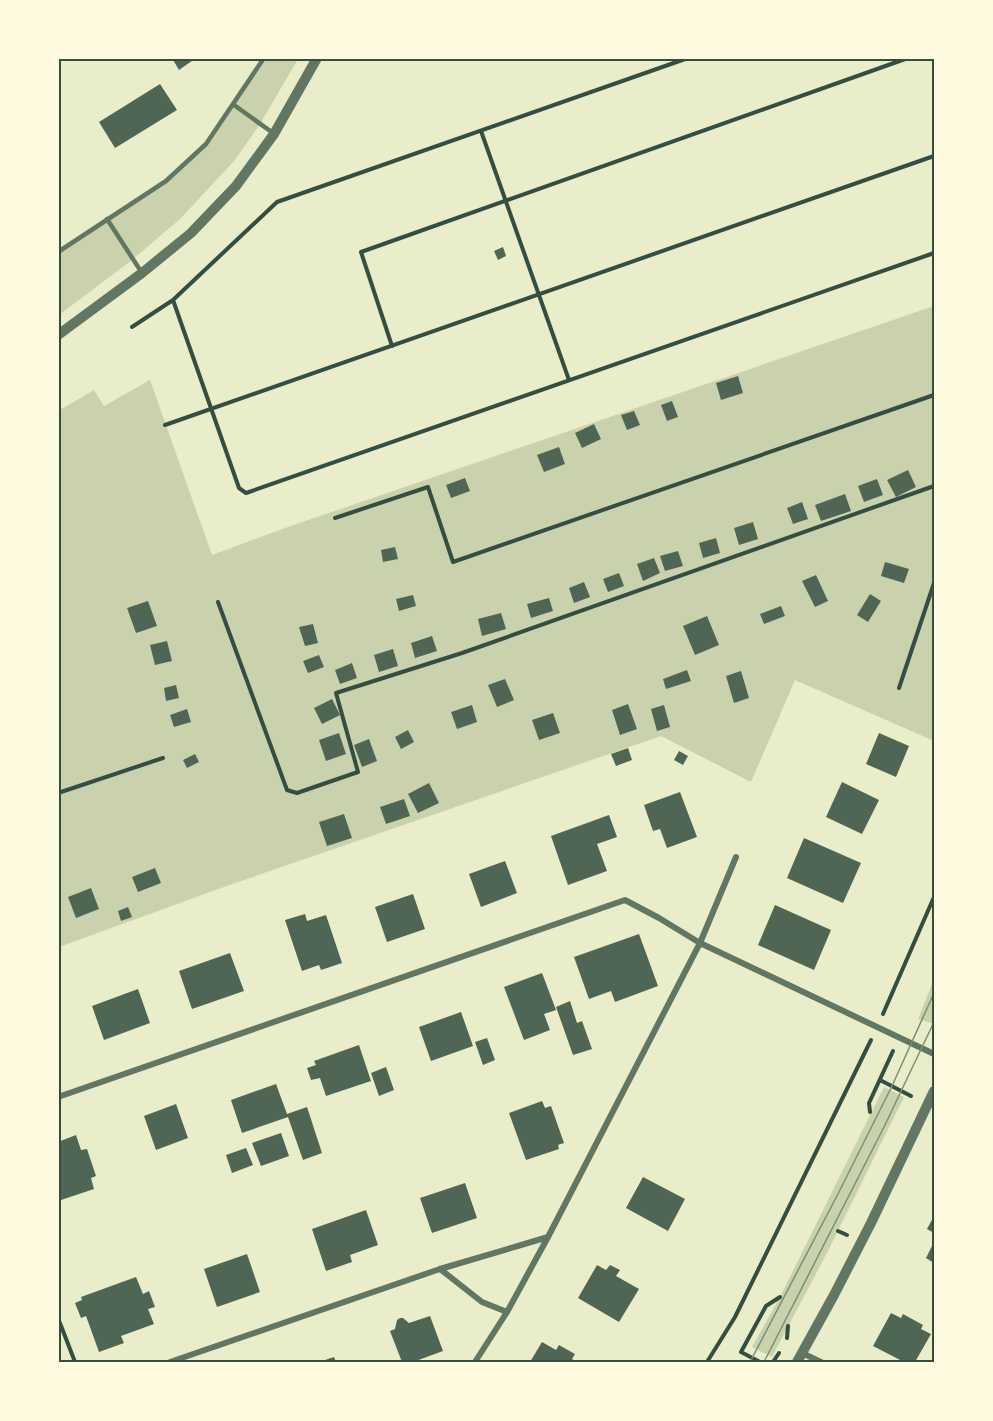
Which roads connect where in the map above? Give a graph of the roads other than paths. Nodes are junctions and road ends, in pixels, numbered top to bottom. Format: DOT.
graph roads {
  1 [pos="264,58"];
  2 [pos="316,58"];
  3 [pos="234,105"];
  4 [pos="274,134"];
  5 [pos="107,219"];
  6 [pos="58,252"];
  7 [pos="142,273"];
  8 [pos="58,334"];
  9 [pos="736,857"];
  10 [pos="700,943"];
  11 [pos="934,1054"];
  12 [pos="934,1091"];
  13 [pos="58,1097"];
  14 [pos="548,1237"];
  15 [pos="440,1269"];
  16 [pos="507,1312"];
  17 [pos="800,1358"];
  18 [pos="170,1362"];
  19 [pos="475,1362"];
  20 [pos="821,1362"];
  1 -- 3 [label="lane"];
  2 -- 4 [label="street"];
  3 -- 4 [label="lane"];
  3 -- 5 [label="lane"];
  4 -- 7 [label="street"];
  5 -- 6 [label="lane"];
  5 -- 7 [label="lane"];
  7 -- 8 [label="street"];
  9 -- 10 [label="street"];
  10 -- 11 [label="street"];
  10 -- 13 [label="street"];
  10 -- 14 [label="street"];
  12 -- 17 [label="street"];
  14 -- 15 [label="street"];
  14 -- 16 [label="street"];
  15 -- 16 [label="street"];
  15 -- 18 [label="street"];
  16 -- 19 [label="street"];
  17 -- 20 [label="street"];
}
